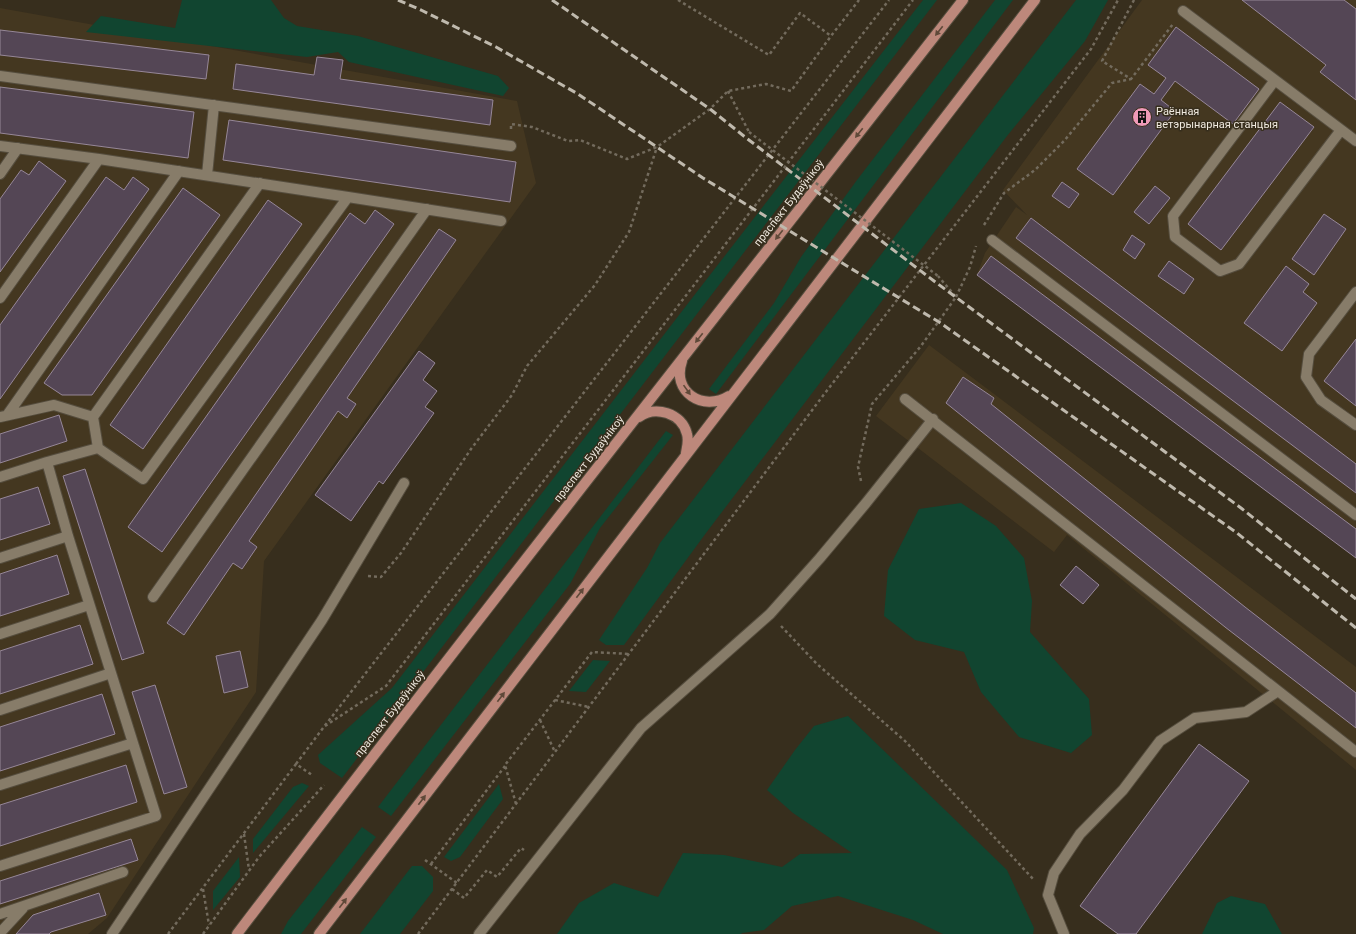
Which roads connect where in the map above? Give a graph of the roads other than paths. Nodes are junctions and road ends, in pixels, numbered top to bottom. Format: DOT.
graph roads {
  1 [pos="963,0"];
  2 [pos="1035,0"];
  3 [pos="1183,11"];
  4 [pos="0,76"];
  5 [pos="1274,80"];
  6 [pos="214,105"];
  7 [pos="1341,130"];
  8 [pos="1356,141"];
  9 [pos="0,146"];
  10 [pos="511,146"];
  11 [pos="18,148"];
  12 [pos="99,159"];
  13 [pos="179,171"];
  14 [pos="0,174"];
  15 [pos="207,175"];
  16 [pos="260,184"];
  17 [pos="348,197"];
  18 [pos="427,209"];
  19 [pos="501,221"];
  20 [pos="992,240"];
  21 [pos="1356,292"];
  22 [pos="0,298"];
  23 [pos="686,354"];
  24 [pos="736,390"];
  25 [pos="905,399"];
  26 [pos="4,416"];
  27 [pos="93,417"];
  28 [pos="933,419"];
  29 [pos="633,422"];
  30 [pos="1356,425"];
  31 [pos="98,448"];
  32 [pos="46,462"];
  33 [pos="681,462"];
  34 [pos="0,477"];
  35 [pos="404,483"];
  36 [pos="1356,514"];
  37 [pos="68,536"];
  38 [pos="0,558"];
  39 [pos="153,597"];
  40 [pos="89,605"];
  41 [pos="0,634"];
  42 [pos="111,673"];
  43 [pos="1278,691"];
  44 [pos="0,710"];
  45 [pos="133,743"];
  46 [pos="1356,752"];
  47 [pos="0,785"];
  48 [pos="0,866"];
  49 [pos="123,872"];
  50 [pos="24,906"];
  51 [pos="0,914"];
  52 [pos="0,933"];
  53 [pos="112,934"];
  54 [pos="237,934"];
  55 [pos="319,934"];
  56 [pos="479,934"];
  57 [pos="1064,934"];
  1 -- 23 [label="main road, праспект Будаўнікоў, one-way"];
  2 -- 24 [label="main road"];
  3 -- 5 [label="lane"];
  4 -- 6 [label="lane"];
  5 -- 7 [label="lane"];
  5 -- 7 [label="lane"];
  6 -- 10 [label="lane"];
  6 -- 15 [label="lane"];
  7 -- 8 [label="lane"];
  9 -- 11 [label="lane"];
  11 -- 12 [label="lane"];
  11 -- 14 [label="lane"];
  12 -- 13 [label="lane"];
  12 -- 22 [label="lane"];
  13 -- 15 [label="lane"];
  13 -- 26 [label="lane"];
  15 -- 16 [label="lane"];
  16 -- 17 [label="lane"];
  16 -- 27 [label="lane"];
  17 -- 18 [label="lane"];
  17 -- 31 [label="lane"];
  18 -- 19 [label="lane"];
  18 -- 39 [label="lane"];
  20 -- 36 [label="lane"];
  21 -- 30 [label="lane"];
  23 -- 24 [label="main road, one-way"];
  23 -- 29 [label="main road, праспект Будаўнікоў"];
  24 -- 33 [label="main road"];
  25 -- 28 [label="lane"];
  26 -- 27 [label="lane"];
  27 -- 31 [label="lane"];
  28 -- 43 [label="lane"];
  28 -- 56 [label="lane"];
  29 -- 33 [label="main road"];
  29 -- 54 [label="main road, праспект Будаўнікоў"];
  31 -- 32 [label="lane"];
  32 -- 34 [label="lane"];
  32 -- 37 [label="lane"];
  55 -- 33 [label="main road, one-way"];
  35 -- 53 [label="lane"];
  37 -- 38 [label="lane"];
  37 -- 40 [label="lane"];
  40 -- 41 [label="lane"];
  40 -- 42 [label="lane"];
  42 -- 44 [label="lane"];
  42 -- 45 [label="lane"];
  43 -- 46 [label="lane"];
  43 -- 57 [label="lane"];
  45 -- 47 [label="lane"];
  45 -- 48 [label="lane"];
  49 -- 50 [label="lane"];
  50 -- 51 [label="lane"];
  50 -- 52 [label="lane"];
}
